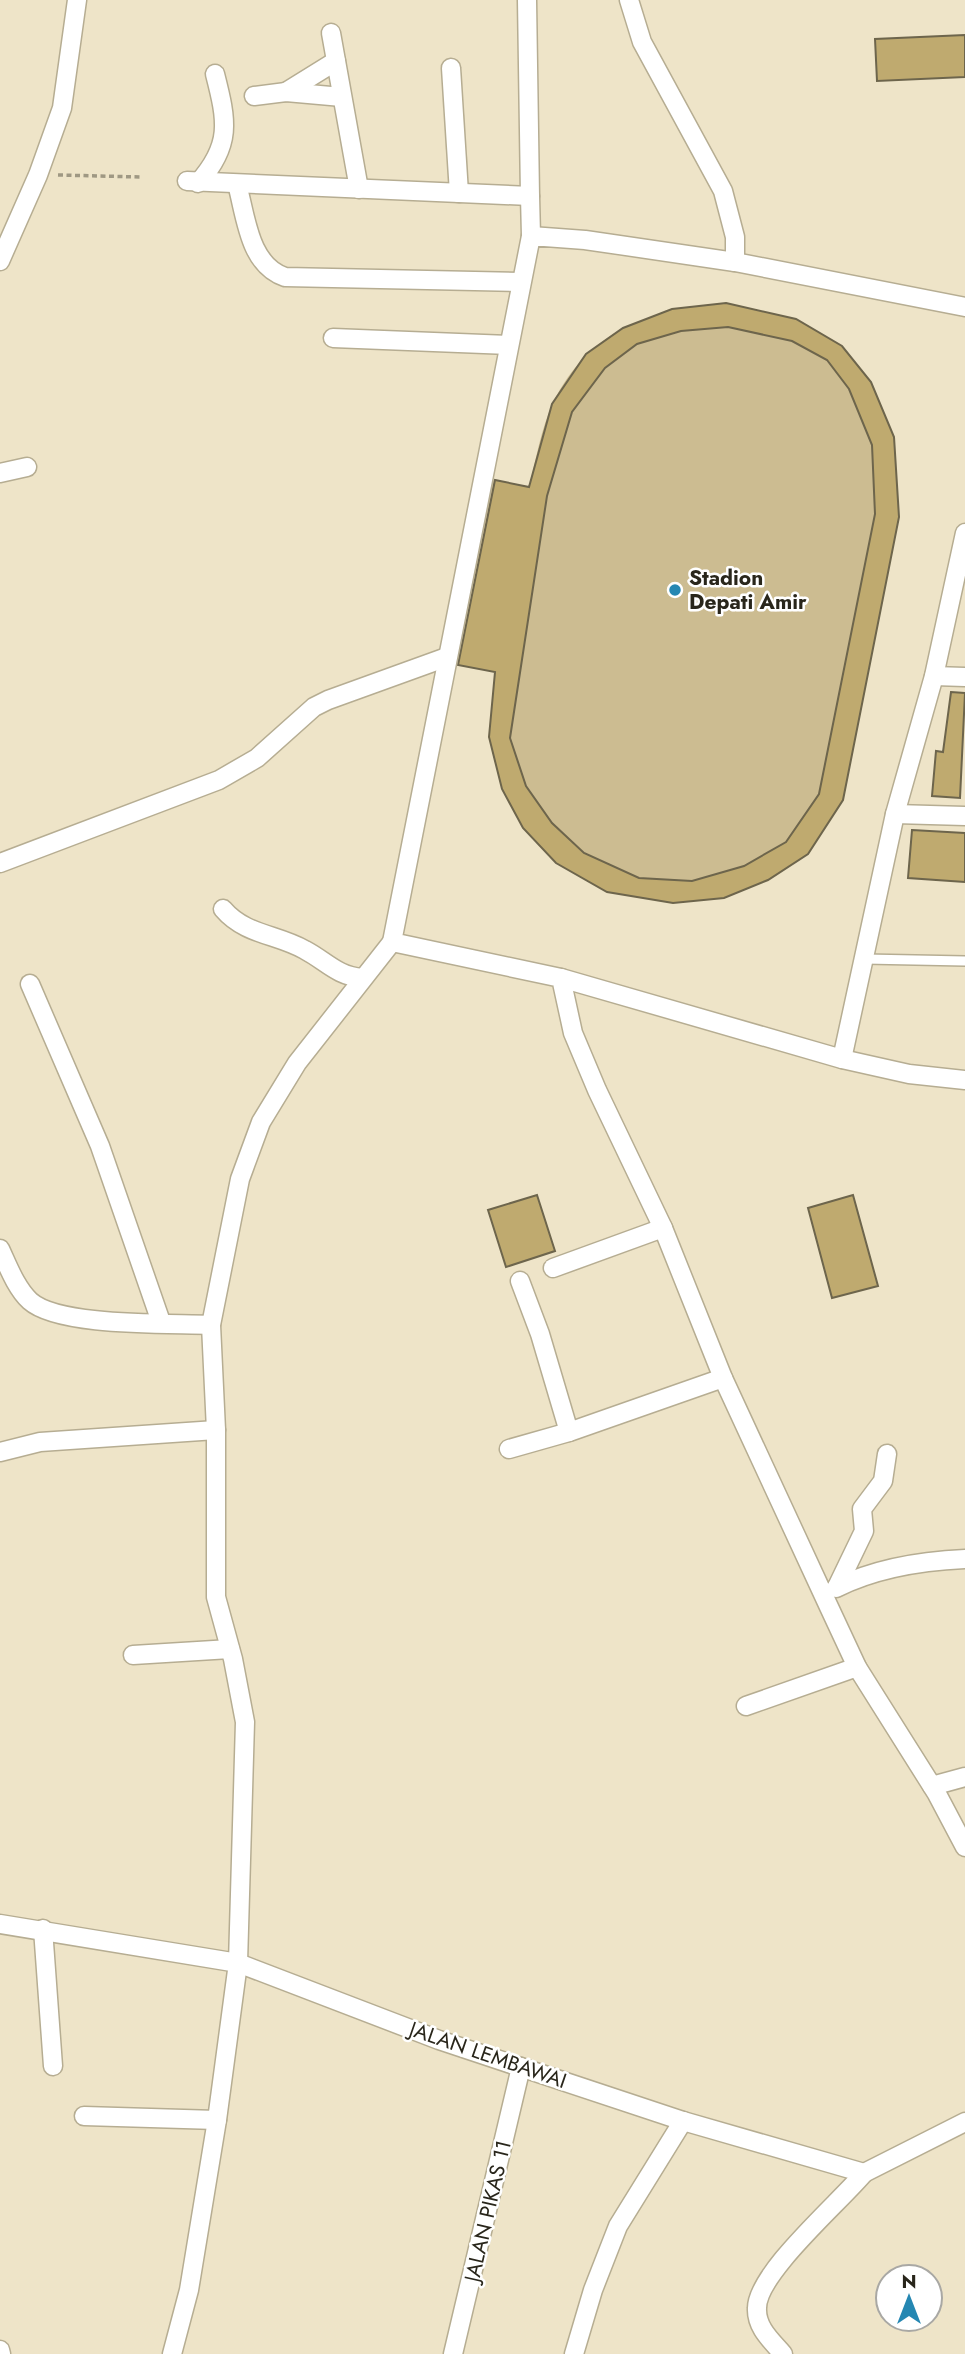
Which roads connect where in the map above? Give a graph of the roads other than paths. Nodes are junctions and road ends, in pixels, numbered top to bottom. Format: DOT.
graph roads {
  1 [pos="77,0"];
  2 [pos="527,0"];
  3 [pos="629,0"];
  4 [pos="331,33"];
  5 [pos="336,61"];
  6 [pos="451,68"];
  7 [pos="215,74"];
  8 [pos="286,92"];
  9 [pos="254,96"];
  10 [pos="342,97"];
  11 [pos="237,184"];
  12 [pos="359,189"];
  13 [pos="459,193"];
  14 [pos="530,195"];
  15 [pos="531,236"];
  16 [pos="0,261"];
  17 [pos="735,262"];
  18 [pos="520,282"];
  19 [pos="965,307"];
  20 [pos="333,338"];
  21 [pos="509,345"];
  22 [pos="27,467"];
  23 [pos="0,473"];
  24 [pos="965,534"];
  25 [pos="447,657"];
  26 [pos="934,676"];
  27 [pos="965,677"];
  28 [pos="895,814"];
  29 [pos="965,816"];
  30 [pos="0,863"];
  31 [pos="223,909"];
  32 [pos="392,942"];
  33 [pos="864,958"];
  34 [pos="965,961"];
  35 [pos="362,978"];
  36 [pos="561,978"];
  37 [pos="30,985"];
  38 [pos="842,1059"];
  39 [pos="965,1080"];
  40 [pos="663,1228"];
  41 [pos="0,1249"];
  42 [pos="553,1268"];
  43 [pos="520,1281"];
  44 [pos="161,1322"];
  45 [pos="211,1325"];
  46 [pos="723,1378"];
  47 [pos="216,1430"];
  48 [pos="569,1432"];
  49 [pos="509,1449"];
  50 [pos="0,1452"];
  51 [pos="887,1454"];
  52 [pos="965,1559"];
  53 [pos="831,1591"];
  54 [pos="230,1649"];
  55 [pos="133,1654"];
  56 [pos="857,1667"];
  57 [pos="746,1706"];
  58 [pos="965,1777"];
  59 [pos="932,1786"];
  60 [pos="965,1847"];
  61 [pos="0,1924"];
  62 [pos="43,1929"];
  63 [pos="238,1963"];
  64 [pos="53,2066"];
  65 [pos="522,2067"];
  66 [pos="83,2116"];
  67 [pos="217,2120"];
  68 [pos="683,2121"];
  69 [pos="965,2122"];
  70 [pos="864,2173"];
  71 [pos="172,2354"];
  72 [pos="453,2354"];
  73 [pos="574,2354"];
  74 [pos="783,2354"];
  1 -- 16 [label="street"];
  2 -- 14 [label="street"];
  3 -- 17 [label="street"];
  4 -- 5 [label="street"];
  5 -- 8 [label="street"];
  5 -- 10 [label="street"];
  6 -- 13 [label="street"];
  7 -- 11 [label="street"];
  8 -- 9 [label="street"];
  8 -- 10 [label="street"];
  10 -- 12 [label="street"];
  11 -- 12 [label="street"];
  11 -- 18 [label="street"];
  12 -- 13 [label="street"];
  13 -- 14 [label="street"];
  14 -- 15 [label="street"];
  15 -- 17 [label="street"];
  15 -- 18 [label="street"];
  17 -- 19 [label="street"];
  18 -- 21 [label="street"];
  20 -- 21 [label="street"];
  21 -- 25 [label="street"];
  22 -- 23 [label="street"];
  24 -- 26 [label="street"];
  25 -- 30 [label="street"];
  25 -- 32 [label="street"];
  26 -- 27 [label="street"];
  26 -- 28 [label="street"];
  28 -- 29 [label="street"];
  28 -- 33 [label="street"];
  31 -- 35 [label="street"];
  32 -- 35 [label="street"];
  32 -- 36 [label="street"];
  33 -- 34 [label="lane"];
  33 -- 38 [label="street"];
  35 -- 45 [label="street"];
  36 -- 38 [label="street"];
  36 -- 40 [label="street"];
  37 -- 44 [label="street"];
  38 -- 39 [label="street"];
  40 -- 42 [label="street"];
  40 -- 46 [label="street"];
  41 -- 44 [label="street"];
  43 -- 48 [label="street"];
  44 -- 45 [label="street"];
  45 -- 47 [label="street"];
  46 -- 48 [label="street"];
  46 -- 53 [label="street"];
  47 -- 50 [label="street"];
  47 -- 54 [label="street"];
  48 -- 49 [label="street"];
  51 -- 53 [label="street"];
  52 -- 53 [label="street"];
  53 -- 56 [label="street"];
  54 -- 55 [label="street"];
  54 -- 63 [label="street"];
  56 -- 57 [label="street"];
  56 -- 59 [label="street"];
  58 -- 59 [label="street"];
  59 -- 60 [label="street"];
  61 -- 62 [label="street, JALAN LEMBAWAI"];
  62 -- 63 [label="street, JALAN LEMBAWAI"];
  62 -- 64 [label="street"];
  63 -- 65 [label="street, JALAN LEMBAWAI"];
  63 -- 67 [label="street"];
  65 -- 68 [label="street, JALAN LEMBAWAI"];
  65 -- 72 [label="street, JALAN PIKAS 11"];
  66 -- 67 [label="street"];
  67 -- 71 [label="street"];
  68 -- 70 [label="street, JALAN LEMBAWAI"];
  68 -- 73 [label="street"];
  69 -- 70 [label="street"];
  70 -- 74 [label="street"];
}
